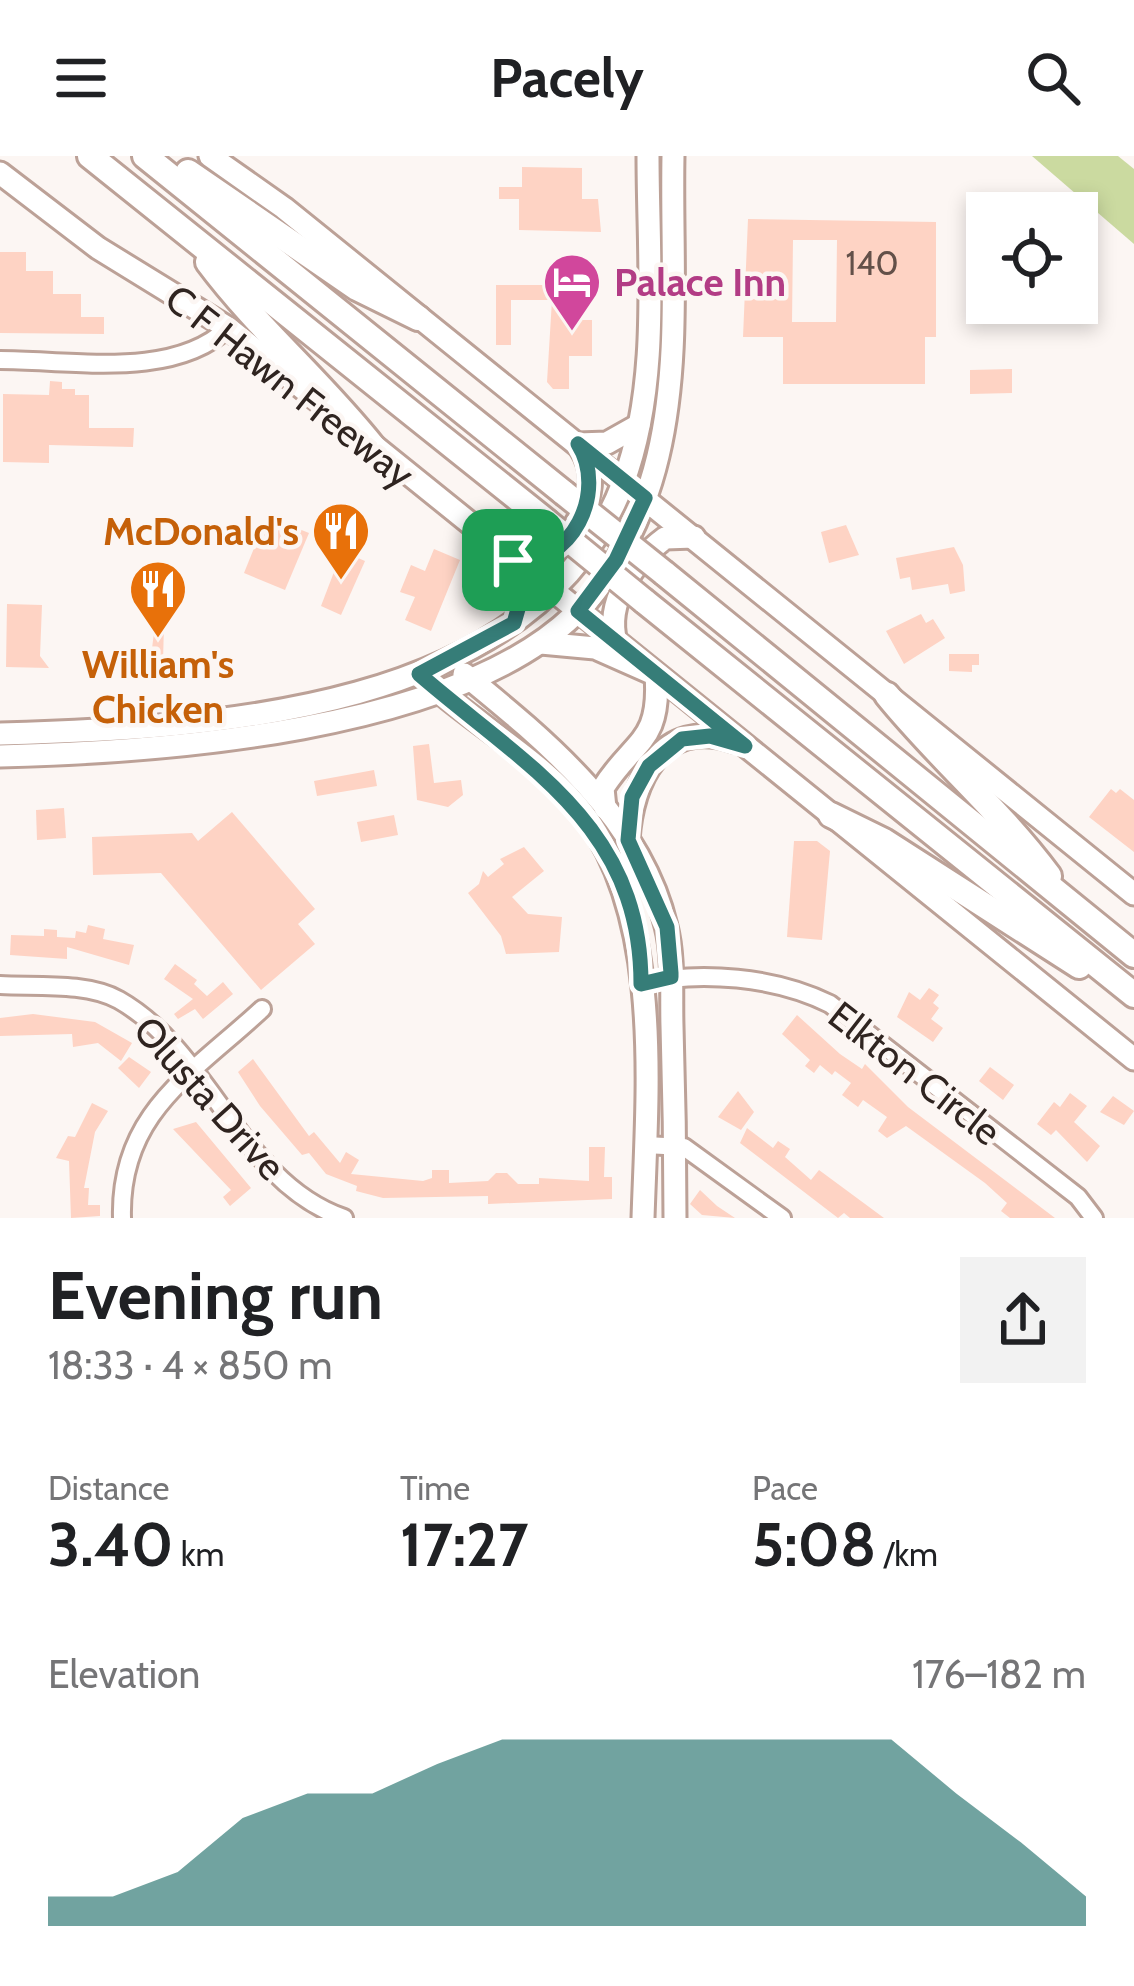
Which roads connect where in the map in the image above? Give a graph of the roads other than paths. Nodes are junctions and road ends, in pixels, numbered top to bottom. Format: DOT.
graph roads {
  1 [pos="90,156"];
  2 [pos="145,156"];
  3 [pos="158,156"];
  4 [pos="210,156"];
  5 [pos="648,156"];
  6 [pos="674,156"];
  7 [pos="0,173"];
  8 [pos="648,185"];
  9 [pos="673,185"];
  10 [pos="189,236"];
  11 [pos="418,318"];
  12 [pos="647,321"];
  13 [pos="672,321"];
  14 [pos="227,328"];
  15 [pos="0,360"];
  16 [pos="639,425"];
  17 [pos="578,444"];
  18 [pos="374,448"];
  19 [pos="657,460"];
  20 [pos="624,480"];
  21 [pos="645,498"];
  22 [pos="694,537"];
  23 [pos="513,560"];
  24 [pos="551,589"];
  25 [pos="578,611"];
  26 [pos="514,623"];
  27 [pos="616,642"];
  28 [pos="541,643"];
  29 [pos="449,662"];
  30 [pos="419,674"];
  31 [pos="656,675"];
  32 [pos="471,680"];
  33 [pos="440,692"];
  34 [pos="886,694"];
  35 [pos="211,730"];
  36 [pos="0,734"];
  37 [pos="745,746"];
  38 [pos="0,757"];
  39 [pos="605,808"];
  40 [pos="831,815"];
  41 [pos="599,838"];
  42 [pos="628,840"];
  43 [pos="1134,894"];
  44 [pos="1070,904"];
  45 [pos="1134,956"];
  46 [pos="1109,975"];
  47 [pos="671,977"];
  48 [pos="641,984"];
  49 [pos="0,985"];
  50 [pos="1134,995"];
  51 [pos="262,1009"];
  52 [pos="1134,1059"];
  53 [pos="194,1072"];
  54 [pos="675,1144"];
  55 [pos="645,1145"];
  56 [pos="298,1196"];
  57 [pos="122,1218"];
  58 [pos="298,1218"];
  59 [pos="344,1218"];
  60 [pos="643,1218"];
  61 [pos="675,1218"];
  62 [pos="782,1218"];
  63 [pos="1094,1218"];
  1 -- 10 [label="highway, C F Hawn Freeway"];
  2 -- 44 [label="highway, bridge"];
  3 -- 11 [label="highway"];
  4 -- 11 [label="main road"];
  5 -- 8 [label="main road"];
  6 -- 9 [label="main road"];
  7 -- 14 [label="main road, C F Hawn Freeway"];
  8 -- 9 [label="main road"];
  8 -- 12 [label="main road"];
  9 -- 13 [label="main road"];
  10 -- 18 [label="highway"];
  10 -- 46 [label="highway, C F Hawn Freeway, bridge"];
  11 -- 17 [label="main road"];
  12 -- 13 [label="main road"];
  12 -- 16 [label="main road"];
  13 -- 19 [label="main road"];
  14 -- 15 [label="street"];
  14 -- 18 [label="main road, C F Hawn Freeway"];
  16 -- 17 [label="main road"];
  16 -- 20 [label="main road"];
  17 -- 20 [label="main road"];
  17 -- 23 [label="main road"];
  18 -- 23 [label="main road, C F Hawn Freeway"];
  19 -- 21 [label="main road"];
  19 -- 22 [label="main road"];
  20 -- 21 [label="main road"];
  20 -- 24 [label="main road"];
  21 -- 22 [label="main road"];
  21 -- 25 [label="main road"];
  22 -- 27 [label="main road"];
  22 -- 34 [label="main road"];
  23 -- 24 [label="main road, C F Hawn Freeway"];
  23 -- 26 [label="main road"];
  24 -- 25 [label="main road, C F Hawn Freeway"];
  24 -- 26 [label="main road"];
  25 -- 27 [label="main road, C F Hawn Freeway"];
  25 -- 28 [label="main road"];
  26 -- 29 [label="main road"];
  27 -- 31 [label="main road, C F Hawn Freeway"];
  28 -- 31 [label="main road"];
  28 -- 32 [label="main road"];
  29 -- 30 [label="main road"];
  29 -- 32 [label="main road"];
  30 -- 33 [label="main road"];
  30 -- 35 [label="main road"];
  31 -- 37 [label="main road, C F Hawn Freeway"];
  31 -- 39 [label="main road"];
  32 -- 33 [label="main road"];
  32 -- 39 [label="main road"];
  33 -- 35 [label="main road"];
  33 -- 41 [label="main road"];
  34 -- 43 [label="main road"];
  34 -- 44 [label="highway"];
  35 -- 36 [label="main road"];
  35 -- 38 [label="main road"];
  37 -- 40 [label="main road, C F Hawn Freeway"];
  37 -- 42 [label="main road"];
  39 -- 41 [label="main road"];
  39 -- 42 [label="main road"];
  40 -- 46 [label="highway"];
  40 -- 52 [label="main road, C F Hawn Freeway"];
  41 -- 48 [label="main road"];
  42 -- 47 [label="main road"];
  44 -- 45 [label="highway"];
  46 -- 50 [label="highway, C F Hawn Freeway"];
  47 -- 48 [label="street, Elkton Circle"];
  47 -- 54 [label="main road"];
  47 -- 63 [label="street, Elkton Circle"];
  48 -- 55 [label="main road"];
  49 -- 53 [label="street, Olusta Drive"];
  51 -- 53 [label="street"];
  53 -- 56 [label="street, Olusta Drive"];
  53 -- 57 [label="street"];
  54 -- 55 [label="street"];
  54 -- 61 [label="main road"];
  54 -- 62 [label="street"];
  55 -- 60 [label="main road"];
  56 -- 58 [label="street"];
  56 -- 59 [label="street, Olusta Drive"];
}
